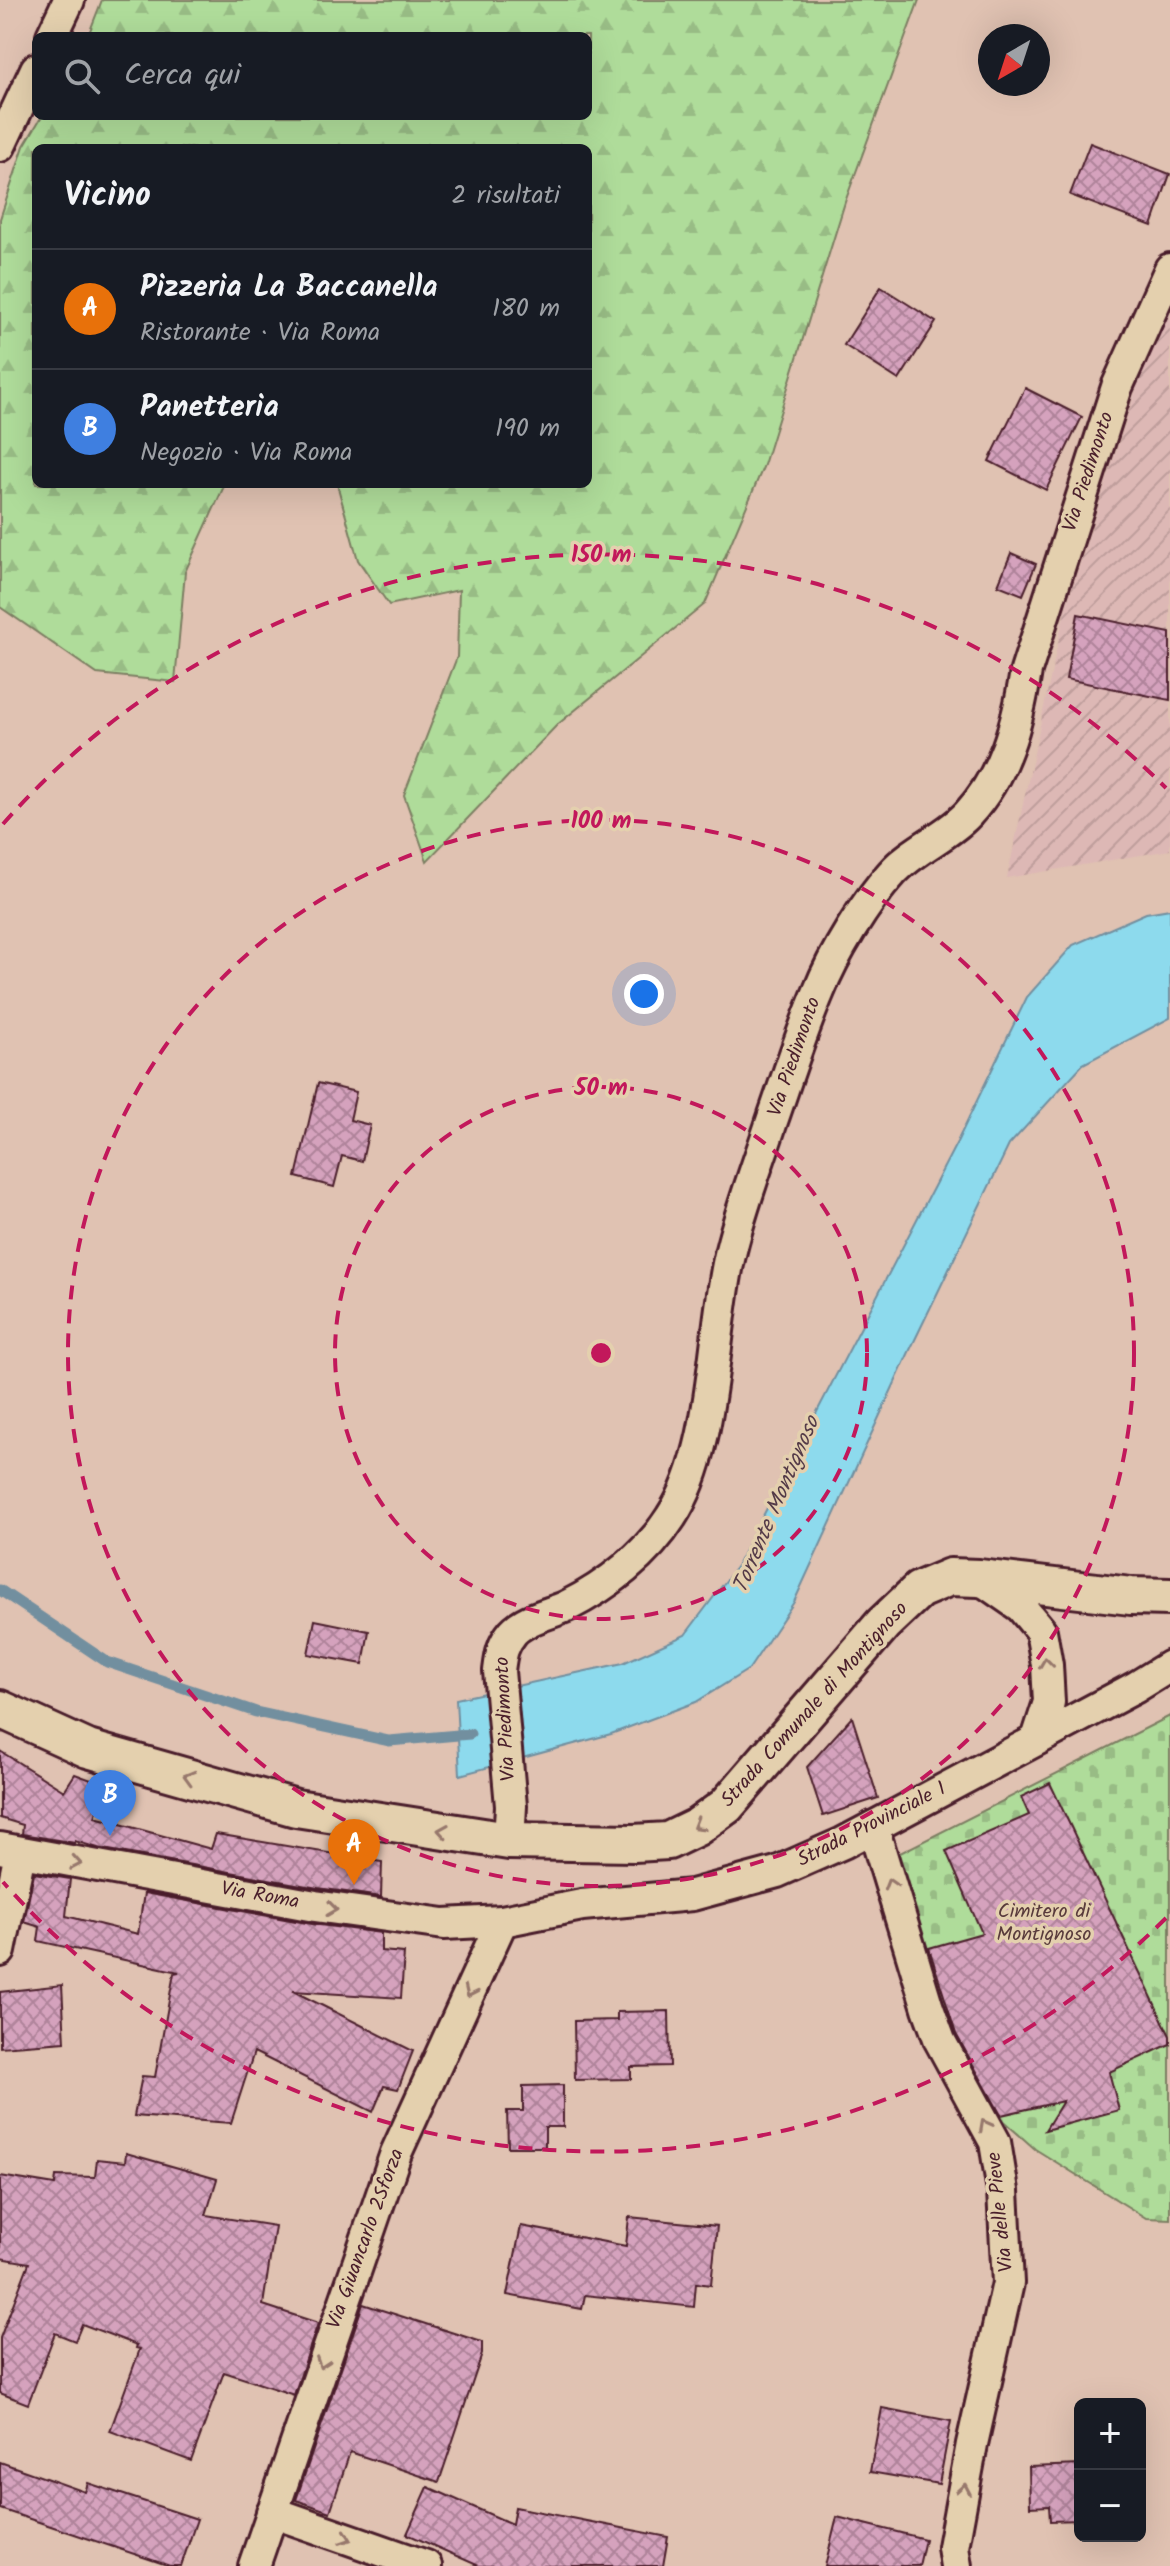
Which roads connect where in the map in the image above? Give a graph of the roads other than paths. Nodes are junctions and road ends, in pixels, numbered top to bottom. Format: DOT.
graph roads {
  1 [pos="69,0"];
  2 [pos="54,32"];
  3 [pos="32,78"];
  4 [pos="0,146"];
  5 [pos="1170,269"];
  6 [pos="979,1578"];
  7 [pos="1170,1597"];
  8 [pos="1165,1670"];
  9 [pos="0,1709"];
  10 [pos="1037,1739"];
  11 [pos="510,1824"];
  12 [pos="873,1827"];
  13 [pos="7,1850"];
  14 [pos="502,1921"];
  15 [pos="0,1951"];
  16 [pos="272,2512"];
  17 [pos="254,2566"];
  18 [pos="426,2566"];
  19 [pos="956,2566"];
  1 -- 2 [label="street"];
  3 -- 4 [label="street"];
  5 -- 11 [label="street, Via Piedimonto"];
  6 -- 7 [label="street, Strada Comunale di Montignoso"];
  10 -- 6 [label="street, one-way"];
  6 -- 11 [label="street, Strada Comunale di Montignoso, one-way"];
  8 -- 10 [label="street, Strada Provinciale 1"];
  11 -- 9 [label="street, Strada Comunale di Montignoso, one-way"];
  10 -- 12 [label="street, Strada Provinciale 1"];
  12 -- 14 [label="street, Strada Provinciale 1"];
  19 -- 12 [label="street, Via delle Pieve, one-way"];
  13 -- 14 [label="street, Via Roma, one-way"];
  13 -- 15 [label="street, Via Roma"];
  14 -- 16 [label="street, Via Giuancarlo 2Sforza, one-way"];
  16 -- 17 [label="street, Via Giuancarlo 2Sforza"];
  16 -- 18 [label="street, one-way"];
}
